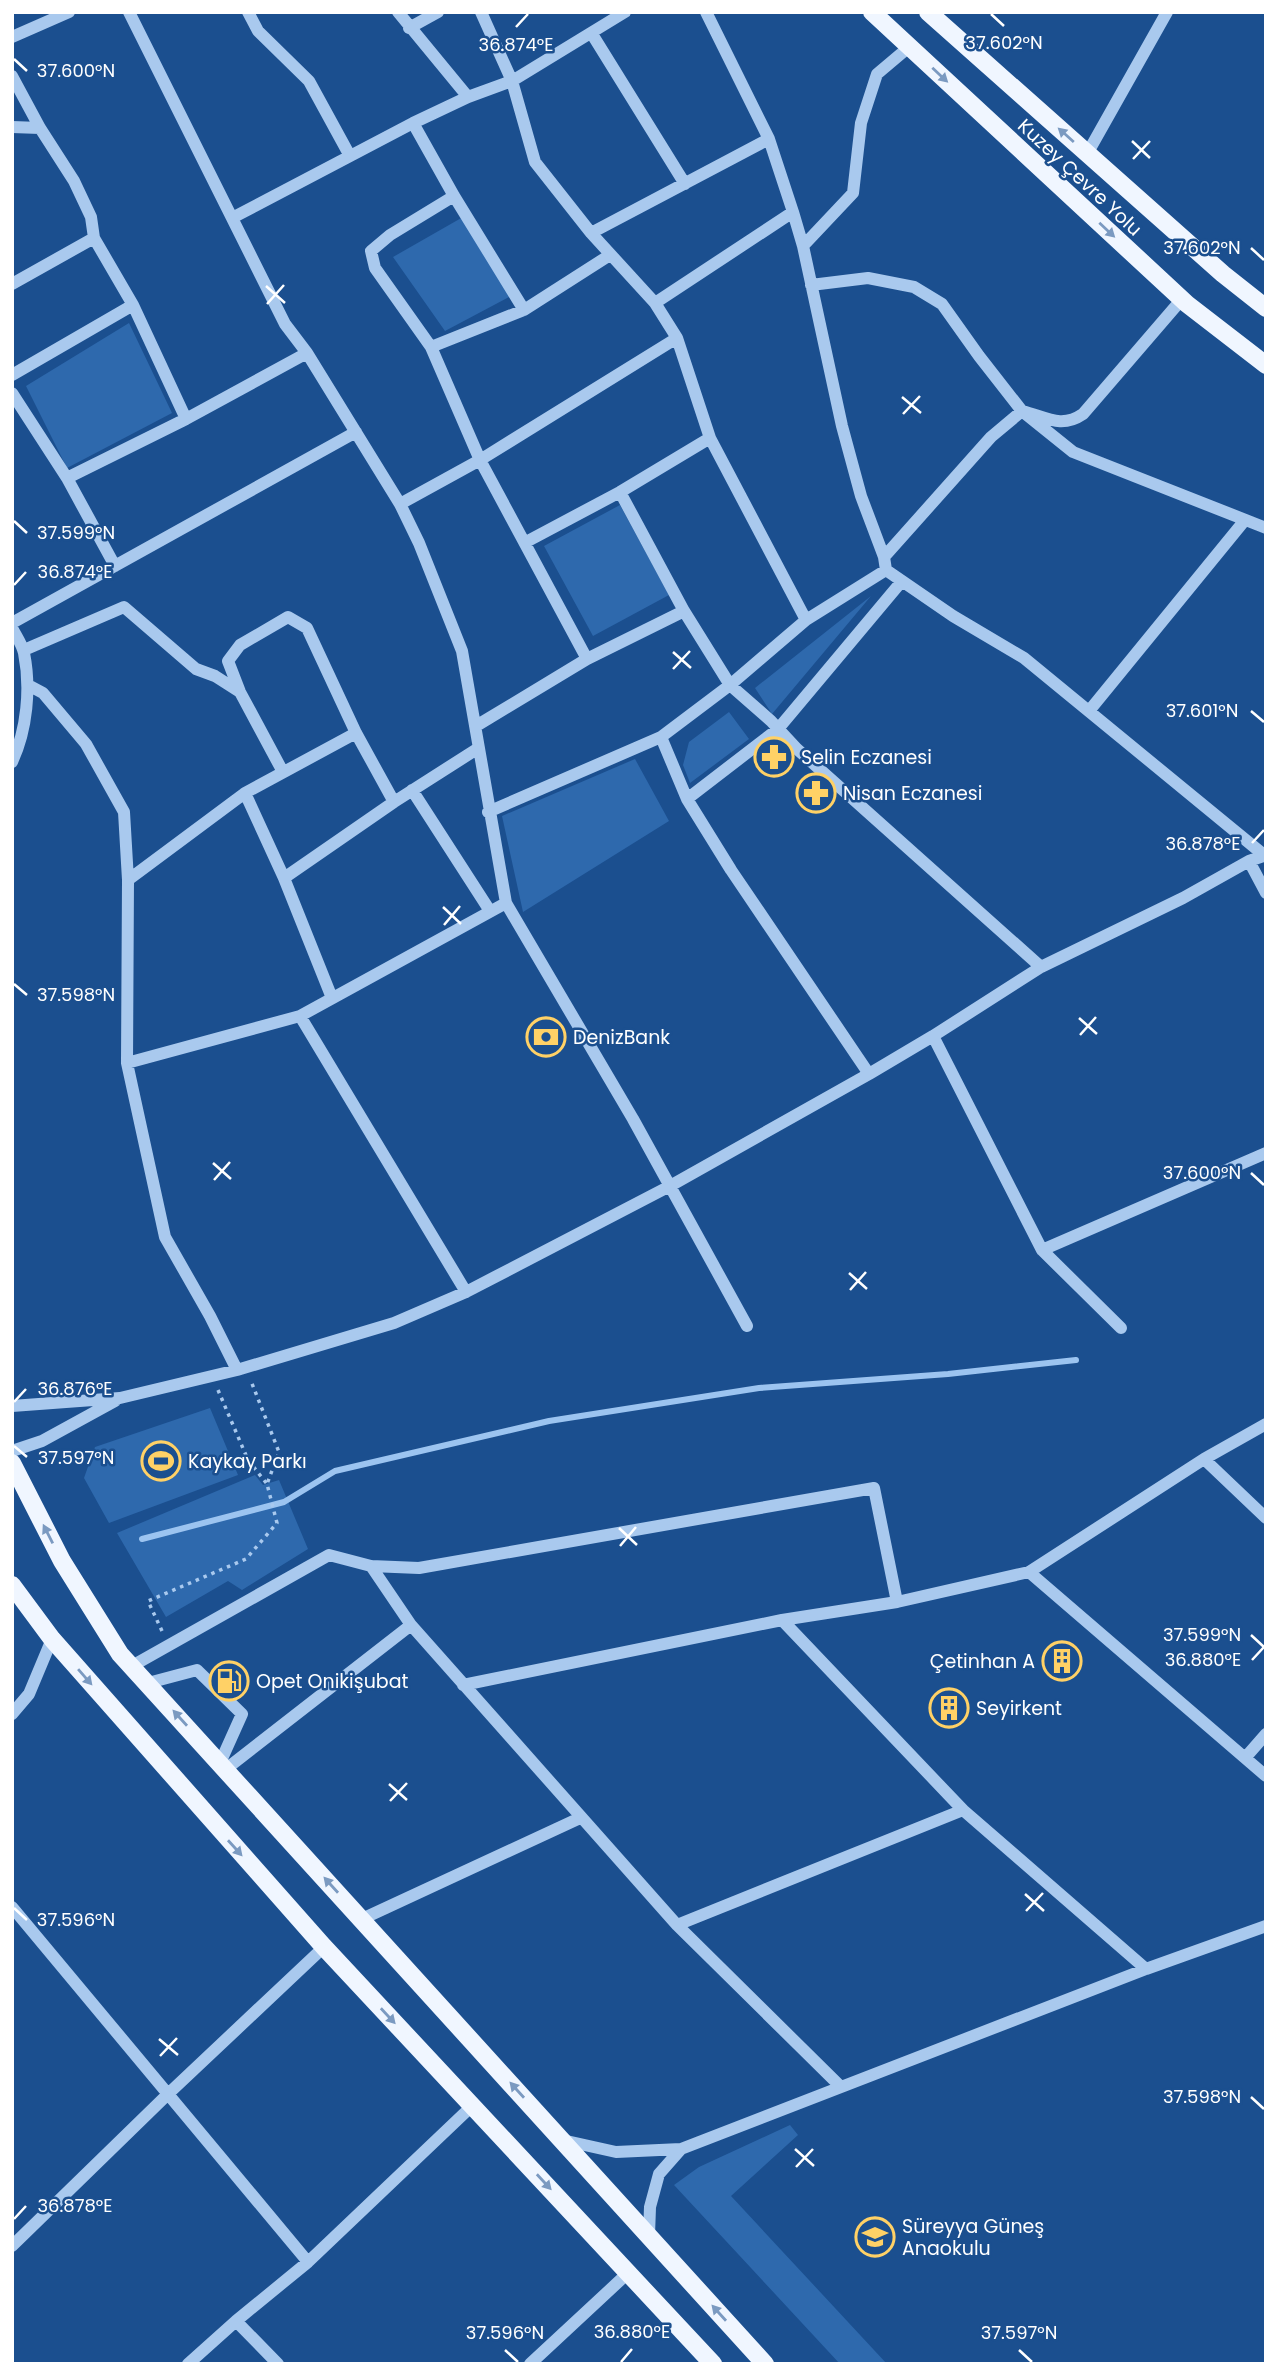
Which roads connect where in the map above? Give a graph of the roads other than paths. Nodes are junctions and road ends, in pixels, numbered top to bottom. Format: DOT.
graph roads {
  1 [pos="69,12"];
  2 [pos="129,12"];
  3 [pos="248,12"];
  4 [pos="398,12"];
  5 [pos="438,12"];
  6 [pos="481,12"];
  7 [pos="625,12"];
  8 [pos="706,12"];
  9 [pos="872,12"];
  10 [pos="928,12"];
  11 [pos="1167,12"];
  12 [pos="409,28"];
  13 [pos="592,34"];
  14 [pos="12,37"];
  15 [pos="909,47"];
  16 [pos="12,76"];
  17 [pos="512,81"];
  18 [pos="468,97"];
  19 [pos="413,123"];
  20 [pos="12,127"];
  21 [pos="40,128"];
  22 [pos="769,139"];
  23 [pos="1087,154"];
  24 [pos="350,156"];
  25 [pos="685,184"];
  26 [pos="454,196"];
  27 [pos="793,212"];
  28 [pos="232,219"];
  29 [pos="591,233"];
  30 [pos="94,238"];
  31 [pos="803,246"];
  32 [pos="610,256"];
  33 [pos="12,284"];
  34 [pos="811,285"];
  35 [pos="1182,299"];
  36 [pos="655,303"];
  37 [pos="133,305"];
  38 [pos="1266,308"];
  39 [pos="524,310"];
  40 [pos="677,338"];
  41 [pos="431,347"];
  42 [pos="307,353"];
  43 [pos="1266,365"];
  44 [pos="12,375"];
  45 [pos="12,393"];
  46 [pos="1022,411"];
  47 [pos="186,418"];
  48 [pos="356,432"];
  49 [pos="710,438"];
  50 [pos="480,460"];
  51 [pos="67,478"];
  52 [pos="620,492"];
  53 [pos="400,503"];
  54 [pos="1245,520"];
  55 [pos="1266,528"];
  56 [pos="526,542"];
  57 [pos="884,556"];
  58 [pos="115,566"];
  59 [pos="886,570"];
  60 [pos="902,581"];
  61 [pos="684,611"];
  62 [pos="806,621"];
  63 [pos="12,626"];
  64 [pos="24,650"];
  65 [pos="587,660"];
  66 [pos="28,685"];
  67 [pos="730,685"];
  68 [pos="240,692"];
  69 [pos="1089,711"];
  70 [pos="476,726"];
  71 [pos="778,729"];
  72 [pos="356,733"];
  73 [pos="661,737"];
  74 [pos="477,749"];
  75 [pos="12,762"];
  76 [pos="283,772"];
  77 [pos="412,790"];
  78 [pos="245,793"];
  79 [pos="687,799"];
  80 [pos="394,802"];
  81 [pos="488,812"];
  82 [pos="1265,855"];
  83 [pos="1249,860"];
  84 [pos="284,878"];
  85 [pos="128,880"];
  86 [pos="1266,893"];
  87 [pos="506,903"];
  88 [pos="490,911"];
  89 [pos="1041,967"];
  90 [pos="332,998"];
  91 [pos="300,1016"];
  92 [pos="933,1036"];
  93 [pos="127,1063"];
  94 [pos="869,1074"];
  95 [pos="1266,1153"];
  96 [pos="670,1186"];
  97 [pos="1042,1250"];
  98 [pos="466,1292"];
  99 [pos="747,1326"];
  100 [pos="1121,1328"];
  101 [pos="242,1368"];
  102 [pos="120,1398"];
  103 [pos="12,1406"];
  104 [pos="1266,1424"];
  105 [pos="12,1451"];
  106 [pos="1204,1459"];
  107 [pos="12,1463"];
  108 [pos="1266,1518"];
  109 [pos="371,1566"];
  110 [pos="1029,1572"];
  111 [pos="12,1585"];
  112 [pos="897,1602"];
  113 [pos="782,1620"];
  114 [pos="411,1625"];
  115 [pos="52,1639"];
  116 [pos="132,1666"];
  117 [pos="148,1684"];
  118 [pos="463,1685"];
  119 [pos="12,1714"];
  120 [pos="1266,1734"];
  121 [pos="1245,1758"];
  122 [pos="223,1766"];
  123 [pos="1266,1776"];
  124 [pos="963,1810"];
  125 [pos="580,1818"];
  126 [pos="12,1907"];
  127 [pos="362,1919"];
  128 [pos="677,1925"];
  129 [pos="1266,1926"];
  130 [pos="324,1947"];
  131 [pos="1146,1969"];
  132 [pos="840,2086"];
  133 [pos="168,2094"];
  134 [pos="471,2105"];
  135 [pos="562,2140"];
  136 [pos="681,2149"];
  137 [pos="649,2235"];
  138 [pos="12,2246"];
  139 [pos="308,2262"];
  140 [pos="629,2272"];
  141 [pos="236,2321"];
  142 [pos="188,2364"];
  143 [pos="278,2364"];
  144 [pos="530,2364"];
  145 [pos="713,2364"];
  146 [pos="765,2364"];
  1 -- 14 [label="street"];
  2 -- 28 [label="street"];
  3 -- 24 [label="street"];
  4 -- 12 [label="street"];
  5 -- 12 [label="street"];
  6 -- 17 [label="street"];
  7 -- 13 [label="street"];
  8 -- 22 [label="street"];
  9 -- 15 [label="main road, Kuzey Çevre Yolu"];
  23 -- 10 [label="main road, Kuzey Çevre Yolu, one-way"];
  11 -- 23 [label="street"];
  12 -- 18 [label="street"];
  13 -- 17 [label="street"];
  13 -- 25 [label="street"];
  15 -- 31 [label="street"];
  15 -- 35 [label="main road, Kuzey Çevre Yolu, one-way"];
  16 -- 21 [label="street"];
  17 -- 18 [label="street"];
  17 -- 29 [label="street"];
  18 -- 19 [label="street"];
  19 -- 24 [label="street"];
  19 -- 26 [label="street"];
  20 -- 21 [label="street"];
  21 -- 30 [label="street"];
  22 -- 25 [label="street"];
  22 -- 27 [label="street"];
  23 -- 38 [label="main road, Kuzey Çevre Yolu"];
  24 -- 28 [label="street"];
  25 -- 29 [label="street"];
  26 -- 39 [label="street"];
  26 -- 41 [label="street"];
  27 -- 31 [label="street"];
  27 -- 36 [label="street"];
  28 -- 42 [label="street"];
  29 -- 32 [label="street"];
  30 -- 33 [label="street"];
  30 -- 37 [label="street"];
  31 -- 34 [label="street"];
  32 -- 36 [label="street"];
  32 -- 39 [label="street"];
  34 -- 46 [label="street"];
  34 -- 57 [label="street"];
  35 -- 43 [label="main road, Kuzey Çevre Yolu"];
  35 -- 46 [label="street"];
  36 -- 40 [label="street"];
  37 -- 44 [label="street"];
  37 -- 47 [label="street"];
  39 -- 41 [label="street"];
  40 -- 49 [label="street"];
  40 -- 50 [label="street"];
  41 -- 50 [label="street"];
  42 -- 47 [label="street"];
  42 -- 48 [label="street"];
  45 -- 51 [label="street"];
  46 -- 54 [label="street"];
  46 -- 57 [label="street"];
  47 -- 51 [label="street"];
  48 -- 53 [label="street"];
  48 -- 58 [label="street"];
  49 -- 52 [label="street"];
  49 -- 62 [label="street"];
  50 -- 53 [label="street"];
  50 -- 56 [label="street"];
  51 -- 58 [label="street"];
  52 -- 56 [label="street"];
  52 -- 61 [label="street"];
  53 -- 70 [label="street"];
  54 -- 55 [label="street"];
  54 -- 69 [label="street"];
  56 -- 65 [label="street"];
  57 -- 59 [label="street"];
  58 -- 63 [label="street"];
  59 -- 60 [label="street"];
  59 -- 62 [label="street"];
  60 -- 69 [label="street"];
  60 -- 71 [label="street"];
  61 -- 65 [label="street"];
  61 -- 67 [label="street"];
  62 -- 67 [label="street"];
  63 -- 64 [label="street"];
  64 -- 66 [label="street"];
  64 -- 68 [label="street"];
  65 -- 70 [label="street"];
  66 -- 75 [label="street"];
  66 -- 85 [label="street"];
  67 -- 71 [label="street"];
  67 -- 73 [label="street"];
  68 -- 72 [label="street"];
  68 -- 76 [label="street"];
  69 -- 82 [label="street"];
  70 -- 74 [label="street"];
  71 -- 79 [label="street"];
  71 -- 89 [label="street"];
  72 -- 76 [label="street"];
  72 -- 80 [label="street"];
  73 -- 79 [label="street"];
  73 -- 81 [label="street"];
  74 -- 77 [label="street"];
  74 -- 81 [label="street"];
  76 -- 78 [label="street"];
  77 -- 80 [label="street"];
  77 -- 88 [label="street"];
  78 -- 84 [label="street"];
  78 -- 85 [label="street"];
  79 -- 94 [label="street"];
  80 -- 84 [label="street"];
  81 -- 87 [label="street"];
  82 -- 83 [label="street"];
  83 -- 86 [label="street"];
  83 -- 89 [label="street"];
  84 -- 90 [label="street"];
  85 -- 93 [label="street"];
  87 -- 88 [label="street"];
  87 -- 96 [label="street"];
  88 -- 90 [label="street"];
  89 -- 92 [label="street"];
  90 -- 91 [label="street"];
  91 -- 93 [label="street"];
  91 -- 98 [label="street"];
  92 -- 94 [label="street"];
  92 -- 97 [label="street"];
  93 -- 101 [label="street"];
  94 -- 96 [label="street"];
  95 -- 97 [label="street"];
  96 -- 98 [label="street"];
  96 -- 99 [label="street"];
  97 -- 100 [label="street"];
  98 -- 101 [label="street"];
  101 -- 102 [label="street"];
  102 -- 103 [label="street"];
  102 -- 105 [label="street"];
  104 -- 106 [label="street"];
  106 -- 108 [label="street"];
  106 -- 110 [label="street"];
  116 -- 107 [label="main road, one-way"];
  109 -- 112 [label="street"];
  109 -- 114 [label="street"];
  109 -- 116 [label="street"];
  110 -- 112 [label="street"];
  110 -- 121 [label="street"];
  111 -- 115 [label="main road"];
  112 -- 113 [label="street"];
  113 -- 118 [label="street"];
  113 -- 124 [label="street"];
  114 -- 118 [label="street"];
  114 -- 122 [label="street"];
  115 -- 119 [label="street"];
  115 -- 130 [label="main road, one-way"];
  116 -- 117 [label="main road"];
  122 -- 117 [label="main road, one-way"];
  117 -- 122 [label="street"];
  118 -- 125 [label="street"];
  120 -- 121 [label="street"];
  121 -- 123 [label="street"];
  127 -- 122 [label="main road, one-way"];
  124 -- 128 [label="street"];
  124 -- 131 [label="street"];
  125 -- 127 [label="street"];
  125 -- 128 [label="street"];
  126 -- 133 [label="street"];
  135 -- 127 [label="main road, one-way"];
  128 -- 132 [label="street"];
  129 -- 131 [label="street"];
  130 -- 133 [label="street"];
  130 -- 134 [label="main road, one-way"];
  131 -- 132 [label="street"];
  132 -- 136 [label="street"];
  133 -- 138 [label="street"];
  133 -- 139 [label="street"];
  134 -- 139 [label="street"];
  134 -- 140 [label="main road, one-way"];
  135 -- 136 [label="street"];
  135 -- 137 [label="main road"];
  136 -- 137 [label="street"];
  146 -- 137 [label="main road, one-way"];
  139 -- 141 [label="street"];
  140 -- 144 [label="street"];
  140 -- 145 [label="main road"];
  141 -- 142 [label="street"];
  141 -- 143 [label="street"];
}
